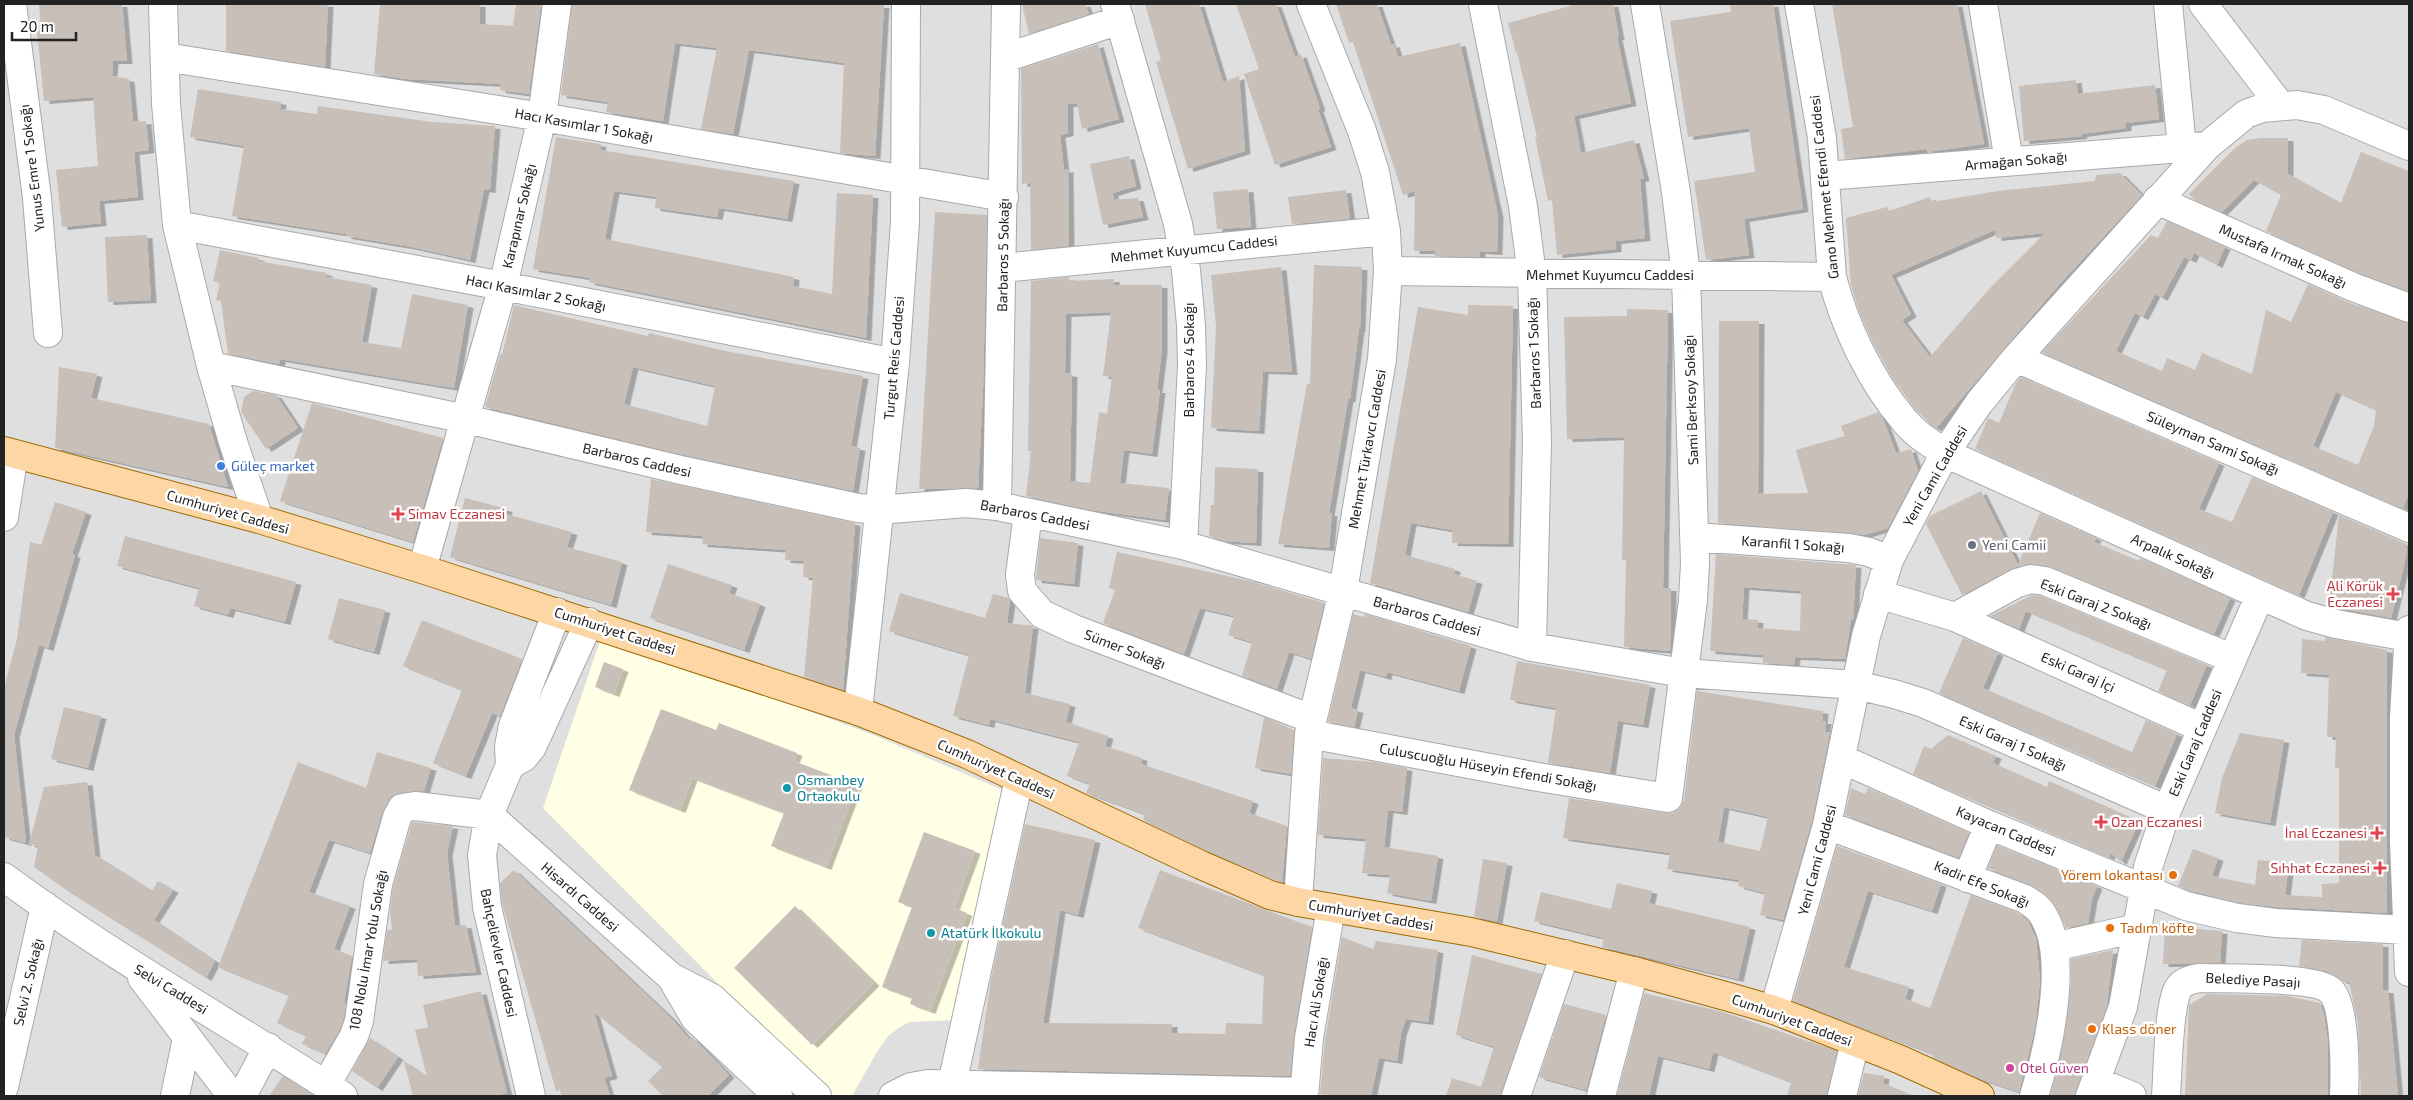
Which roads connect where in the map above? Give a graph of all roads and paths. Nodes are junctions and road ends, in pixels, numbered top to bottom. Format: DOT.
graph roads {
  1 [pos="12,4"];
  2 [pos="163,4"];
  3 [pos="557,4"];
  4 [pos="906,4"];
  5 [pos="1006,4"];
  6 [pos="1311,4"];
  7 [pos="1483,4"];
  8 [pos="1645,4"];
  9 [pos="1799,4"];
  10 [pos="1982,4"];
  11 [pos="2168,4"];
  12 [pos="2203,4"];
  13 [pos="1118,12"];
  14 [pos="164,57"];
  15 [pos="1005,58"];
  16 [pos="2280,105"];
  17 [pos="542,117"];
  18 [pos="2409,146"];
  19 [pos="2194,147"];
  20 [pos="2009,161"];
  21 [pos="1824,176"];
  22 [pos="907,181"];
  23 [pos="1004,197"];
  24 [pos="2157,200"];
  25 [pos="177,225"];
  26 [pos="1386,230"];
  27 [pos="1183,250"];
  28 [pos="1002,268"];
  29 [pos="1388,271"];
  30 [pos="1532,275"];
  31 [pos="1686,275"];
  32 [pos="1832,278"];
  33 [pos="503,286"];
  34 [pos="2409,308"];
  35 [pos="48,333"];
  36 [pos="2016,358"];
  37 [pos="895,363"];
  38 [pos="211,366"];
  39 [pos="466,419"];
  40 [pos="9,452"];
  41 [pos="1945,453"];
  42 [pos="998,506"];
  43 [pos="878,510"];
  44 [pos="1028,513"];
  45 [pos="4,517"];
  46 [pos="259,519"];
  47 [pos="2409,528"];
  48 [pos="1695,538"];
  49 [pos="1183,545"];
  50 [pos="1889,560"];
  51 [pos="422,569"];
  52 [pos="1343,591"];
  53 [pos="1878,594"];
  54 [pos="2260,595"];
  55 [pos="557,612"];
  56 [pos="1955,617"];
  57 [pos="589,622"];
  58 [pos="2409,633"];
  59 [pos="1532,647"];
  60 [pos="2231,658"];
  61 [pos="1683,673"];
  62 [pos="1856,685"];
  63 [pos="858,711"];
  64 [pos="1311,726"];
  65 [pos="2202,728"];
  66 [pos="1842,759"];
  67 [pos="510,765"];
  68 [pos="1019,779"];
  69 [pos="2407,782"];
  70 [pos="1668,798"];
  71 [pos="2167,810"];
  72 [pos="489,816"];
  73 [pos="1827,825"];
  74 [pos="1989,825"];
  75 [pos="4,877"];
  76 [pos="1968,878"];
  77 [pos="2142,889"];
  78 [pos="1298,902"];
  79 [pos="45,906"];
  80 [pos="1331,908"];
  81 [pos="2137,928"];
  82 [pos="2408,930"];
  83 [pos="2054,947"];
  84 [pos="1565,954"];
  85 [pos="132,966"];
  86 [pos="2409,966"];
  87 [pos="1634,971"];
  88 [pos="2409,972"];
  89 [pos="671,978"];
  90 [pos="1774,1010"];
  91 [pos="188,1038"];
  92 [pos="1854,1042"];
  93 [pos="268,1047"];
  94 [pos="952,1084"];
  95 [pos="4,1087"];
  96 [pos="2093,1089"];
  97 [pos="334,1091"];
  98 [pos="1304,1094"];
  99 [pos="175,1096"];
  100 [pos="232,1096"];
  101 [pos="242,1096"];
  102 [pos="531,1096"];
  103 [pos="778,1096"];
  104 [pos="816,1096"];
  105 [pos="893,1096"];
  106 [pos="1516,1096"];
  107 [pos="1601,1096"];
  108 [pos="1842,1096"];
  109 [pos="1980,1096"];
  110 [pos="2034,1096"];
  111 [pos="2132,1096"];
  112 [pos="2166,1096"];
  113 [pos="2344,1096"];
  1 -- 35 [label="street, Yunus Emre 1 Sokağı"];
  2 -- 14 [label="street"];
  3 -- 17 [label="street, Karapınar Sokağı"];
  4 -- 22 [label="street, Turgut Reis Caddesi"];
  5 -- 15 [label="street, Barbaros 5 Sokağı"];
  6 -- 26 [label="street, Mehmet Türkavcı Caddesi"];
  7 -- 30 [label="street, Barbaros 1 Sokağı"];
  8 -- 31 [label="street, Sami Berksoy Sokağı"];
  9 -- 21 [label="street, Gano Mehmet Efendi Caddesi"];
  10 -- 20 [label="street"];
  11 -- 19 [label="street"];
  12 -- 16 [label="street"];
  13 -- 15 [label="street"];
  13 -- 27 [label="street, Barbaros 4 Sokağı"];
  14 -- 17 [label="street, Hacı Kasımlar 1 Sokağı"];
  14 -- 25 [label="street"];
  15 -- 23 [label="street, Barbaros 5 Sokağı"];
  16 -- 18 [label="street, Yeni Cami Caddesi"];
  16 -- 19 [label="street, Yeni Cami Caddesi"];
  17 -- 22 [label="street, Hacı Kasımlar 1 Sokağı"];
  17 -- 33 [label="street, Karapınar Sokağı"];
  19 -- 20 [label="street, Armağan Sokağı"];
  19 -- 24 [label="street, Yeni Cami Caddesi"];
  20 -- 21 [label="street, Armağan Sokağı"];
  21 -- 32 [label="street, Gano Mehmet Efendi Caddesi"];
  22 -- 23 [label="street, Hacı Kasımlar 1 Sokağı"];
  22 -- 37 [label="street, Turgut Reis Caddesi"];
  23 -- 28 [label="street, Barbaros 5 Sokağı"];
  24 -- 34 [label="street, Mustafa Irmak Sokağı"];
  24 -- 36 [label="street, Yeni Cami Caddesi"];
  25 -- 33 [label="street, Hacı Kasımlar 2 Sokağı"];
  25 -- 38 [label="street"];
  26 -- 27 [label="street, Mehmet Kuyumcu Caddesi"];
  26 -- 29 [label="street, Mehmet Türkavcı Caddesi"];
  27 -- 28 [label="street, Mehmet Kuyumcu Caddesi"];
  27 -- 49 [label="street, Barbaros 4 Sokağı"];
  28 -- 42 [label="street, Barbaros 5 Sokağı"];
  29 -- 30 [label="street, Mehmet Kuyumcu Caddesi"];
  29 -- 52 [label="street, Mehmet Türkavcı Caddesi"];
  30 -- 31 [label="street, Mehmet Kuyumcu Caddesi"];
  30 -- 59 [label="street, Barbaros 1 Sokağı"];
  31 -- 32 [label="street, Mehmet Kuyumcu Caddesi"];
  31 -- 48 [label="street, Sami Berksoy Sokağı"];
  32 -- 41 [label="street, Gano Mehmet Efendi Caddesi"];
  33 -- 37 [label="street, Hacı Kasımlar 2 Sokağı"];
  33 -- 39 [label="street, Karapınar Sokağı"];
  36 -- 41 [label="street, Yeni Cami Caddesi"];
  36 -- 47 [label="street, Süleyman Sami Sokağı"];
  37 -- 43 [label="street, Turgut Reis Caddesi"];
  38 -- 39 [label="street, Barbaros Caddesi"];
  38 -- 46 [label="street"];
  39 -- 43 [label="street, Barbaros Caddesi"];
  39 -- 51 [label="street, Karapınar Sokağı"];
  40 -- 45 [label="street"];
  40 -- 46 [label="main road, Cumhuriyet Caddesi"];
  41 -- 50 [label="street, Yeni Cami Caddesi"];
  41 -- 54 [label="street, Arpalık Sokağı"];
  42 -- 43 [label="street, Barbaros Caddesi"];
  42 -- 44 [label="street, Barbaros Caddesi"];
  43 -- 63 [label="street, Turgut Reis Caddesi"];
  44 -- 49 [label="street, Barbaros Caddesi"];
  44 -- 64 [label="street, Sümer Sokağı"];
  46 -- 51 [label="main road, Cumhuriyet Caddesi"];
  48 -- 50 [label="street, Karanfil 1 Sokağı"];
  48 -- 61 [label="street, Sami Berksoy Sokağı"];
  49 -- 52 [label="street, Barbaros Caddesi"];
  50 -- 53 [label="street, Yeni Cami Caddesi"];
  51 -- 55 [label="main road, Cumhuriyet Caddesi"];
  52 -- 59 [label="street, Barbaros Caddesi"];
  52 -- 64 [label="street, Mehmet Türkavcı Caddesi"];
  53 -- 56 [label="street"];
  53 -- 62 [label="street, Yeni Cami Caddesi"];
  54 -- 58 [label="street, Arpalık Sokağı"];
  54 -- 60 [label="street, Eski Garaj Caddesi"];
  55 -- 57 [label="main road, Cumhuriyet Caddesi"];
  55 -- 67 [label="street, Bahçelievler Caddesi"];
  56 -- 60 [label="street, Eski Garaj 2 Sokağı"];
  56 -- 65 [label="street, Eski Garaj İçi"];
  57 -- 63 [label="main road, Cumhuriyet Caddesi"];
  57 -- 67 [label="street"];
  58 -- 69 [label="street"];
  59 -- 61 [label="street, Barbaros Caddesi"];
  60 -- 65 [label="street, Eski Garaj Caddesi"];
  61 -- 62 [label="street, Barbaros Caddesi"];
  61 -- 70 [label="street, Sami Berksoy Sokağı"];
  62 -- 66 [label="street, Yeni Cami Caddesi"];
  62 -- 71 [label="street, Eski Garaj 1 Sokağı"];
  63 -- 68 [label="main road, Cumhuriyet Caddesi"];
  64 -- 70 [label="street, Culuscuoğlu Hüseyin Efendi Sokağı"];
  64 -- 78 [label="street, Mehmet Türkavcı Caddesi"];
  65 -- 71 [label="street, Eski Garaj Caddesi"];
  66 -- 73 [label="street, Yeni Cami Caddesi"];
  66 -- 74 [label="street, Kayacan Caddesi"];
  67 -- 72 [label="street, Bahçelievler Caddesi"];
  68 -- 78 [label="main road, Cumhuriyet Caddesi"];
  68 -- 94 [label="street"];
  69 -- 82 [label="street"];
  71 -- 77 [label="street, Eski Garaj Caddesi"];
  72 -- 89 [label="street, Hisardı Caddesi"];
  72 -- 97 [label="street, 108 Nolu İmar Yolu Sokağı"];
  72 -- 102 [label="street, Bahçelievler Caddesi"];
  73 -- 76 [label="street, Kadir Efe Sokağı"];
  73 -- 90 [label="street, Yeni Cami Caddesi"];
  74 -- 76 [label="street"];
  74 -- 77 [label="street, Kayacan Caddesi"];
  75 -- 79 [label="street, Selvi Caddesi"];
  76 -- 83 [label="street, Kadir Efe Sokağı"];
  77 -- 81 [label="street, Eski Garaj Caddesi"];
  77 -- 82 [label="street, Kayacan Caddesi"];
  78 -- 80 [label="main road, Cumhuriyet Caddesi"];
  79 -- 85 [label="street, Selvi Caddesi"];
  79 -- 95 [label="street, Selvi 2. Sokağı"];
  80 -- 84 [label="main road, Cumhuriyet Caddesi"];
  80 -- 98 [label="street, Hacı Ali Sokağı"];
  81 -- 83 [label="street"];
  81 -- 96 [label="street, Eski Garaj Caddesi"];
  82 -- 86 [label="street"];
  83 -- 110 [label="street, Kadir Efe Sokağı"];
  84 -- 87 [label="main road, Cumhuriyet Caddesi"];
  84 -- 106 [label="street"];
  85 -- 91 [label="street"];
  85 -- 93 [label="street, Selvi Caddesi"];
  86 -- 88 [label="street"];
  87 -- 90 [label="main road, Cumhuriyet Caddesi"];
  87 -- 107 [label="street"];
  89 -- 103 [label="street, Hisardı Caddesi"];
  89 -- 104 [label="street, Hisardı Caddesi"];
  90 -- 92 [label="main road, Cumhuriyet Caddesi"];
  91 -- 99 [label="street"];
  91 -- 100 [label="street"];
  92 -- 108 [label="street"];
  92 -- 109 [label="main road, Cumhuriyet Caddesi"];
  93 -- 97 [label="street, Selvi Caddesi"];
  93 -- 101 [label="street"];
  94 -- 98 [label="street"];
  94 -- 105 [label="street"];
  96 -- 111 [label="street"];
  112 -- 113 [label="street, Belediye Pasajı"];
}
